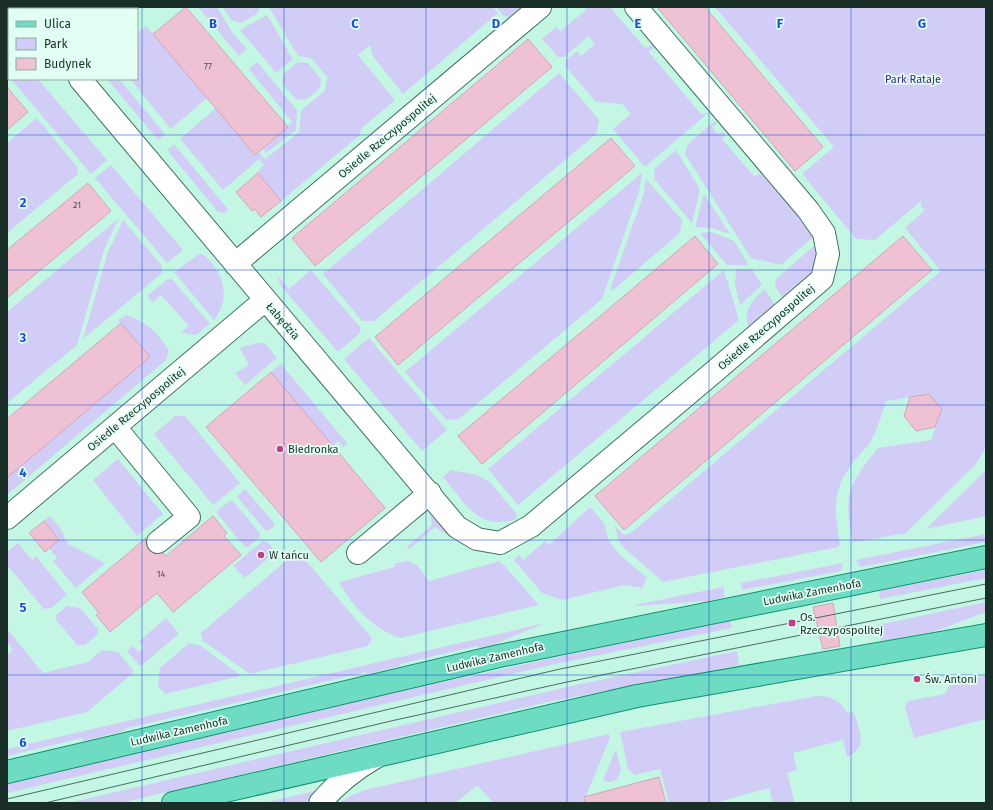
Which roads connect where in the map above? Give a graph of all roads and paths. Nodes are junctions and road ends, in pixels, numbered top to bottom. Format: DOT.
graph roads {
  1 [pos="540,7"];
  2 [pos="636,7"];
  3 [pos="81,80"];
  4 [pos="235,264"];
  5 [pos="265,300"];
  6 [pos="115,428"];
  7 [pos="430,493"];
  8 [pos="7,518"];
  9 [pos="158,542"];
  10 [pos="500,543"];
  11 [pos="358,553"];
  12 [pos="986,557"];
  13 [pos="986,635"];
  14 [pos="383,754"];
  15 [pos="7,772"];
  16 [pos="321,802"];
  17 [pos="173,803"];
  1 -- 4 [label="street, Osiedle Rzeczypospolitej"];
  2 -- 10 [label="street, Osiedle Rzeczypospolitej"];
  3 -- 4 [label="street, Łabędzia"];
  4 -- 5 [label="street, Łabędzia"];
  5 -- 6 [label="street, Osiedle Rzeczypospolitej"];
  5 -- 7 [label="street, Łabędzia"];
  6 -- 8 [label="street, Osiedle Rzeczypospolitej"];
  6 -- 9 [label="street"];
  7 -- 10 [label="street, Łabędzia"];
  7 -- 11 [label="street"];
  12 -- 15 [label="main road, Ludwika Zamenhofa"];
  13 -- 14 [label="main road"];
  14 -- 16 [label="street"];
  14 -- 17 [label="main road"];
}
